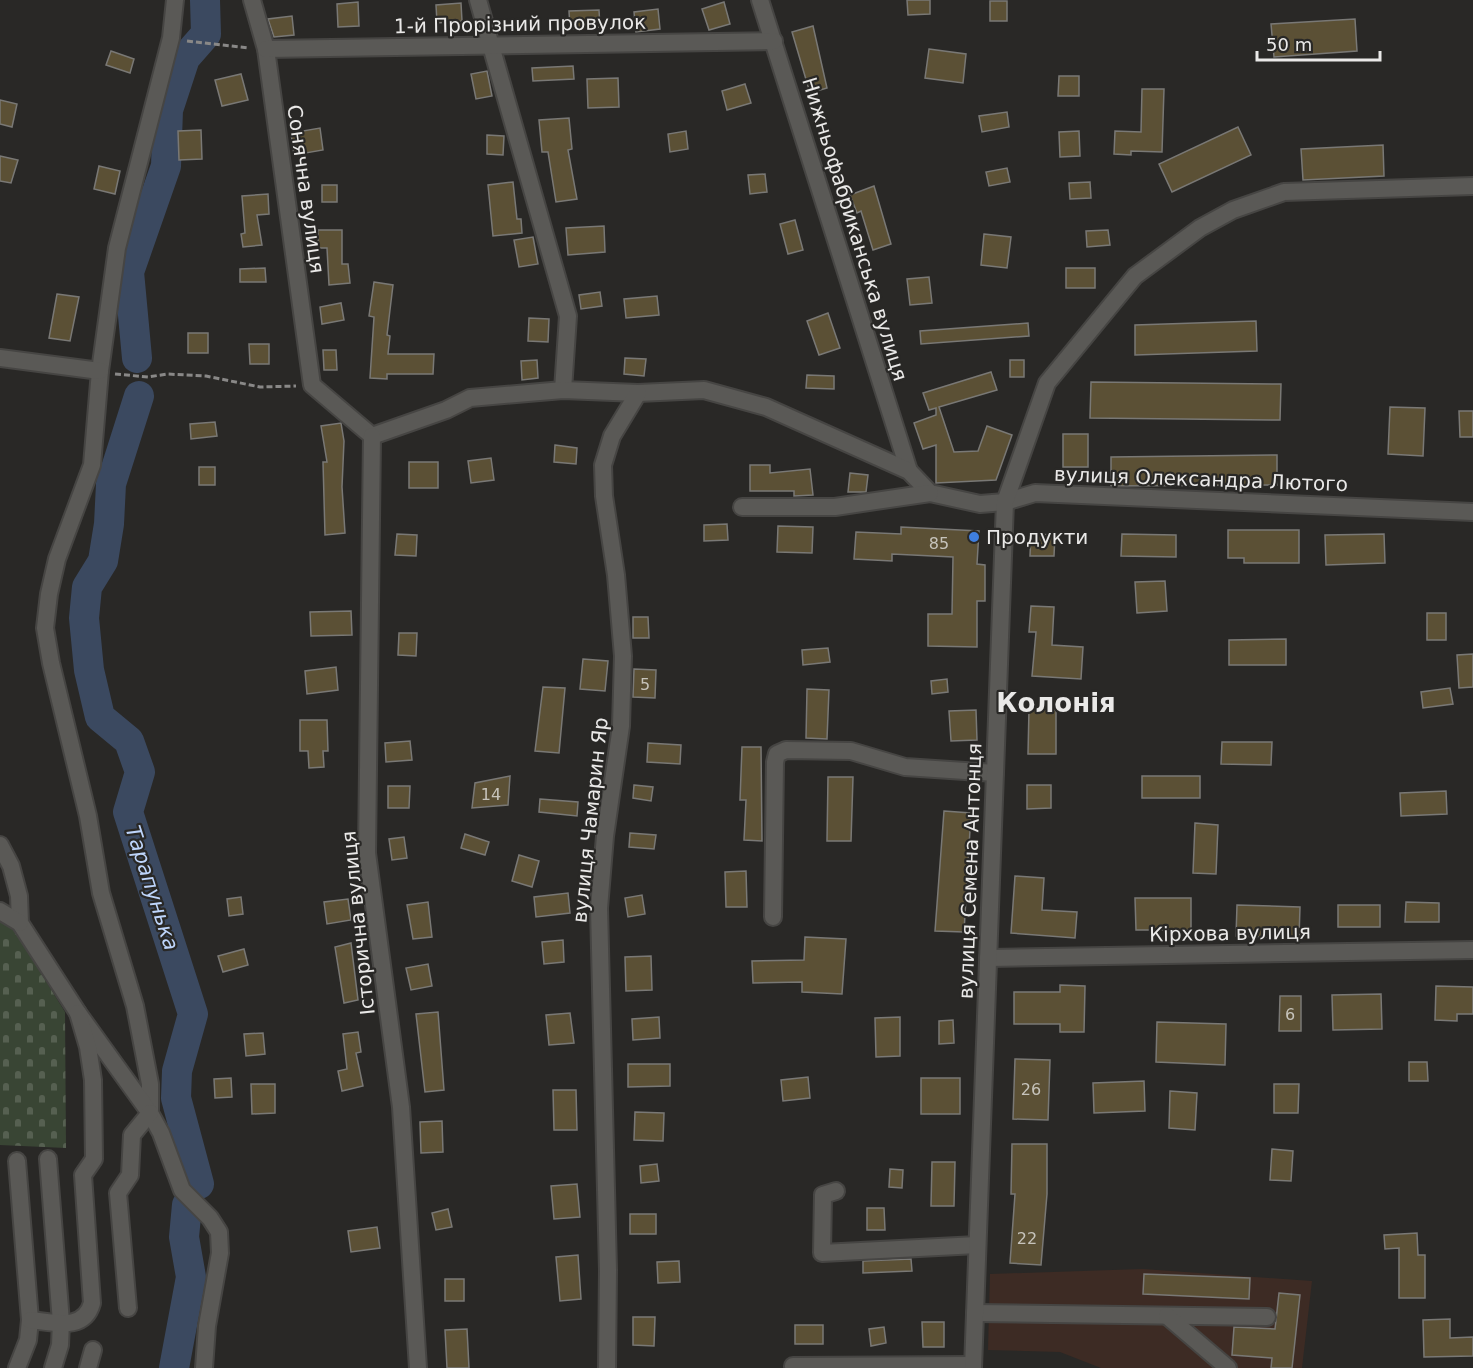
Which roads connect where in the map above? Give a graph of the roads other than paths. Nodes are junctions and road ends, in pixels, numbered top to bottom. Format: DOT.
graph roads {
  1 [pos="176,0"];
  2 [pos="252,0"];
  3 [pos="478,0"];
  4 [pos="760,0"];
  5 [pos="774,41"];
  6 [pos="492,45"];
  7 [pos="266,49"];
  8 [pos="1473,186"];
  9 [pos="0,358"];
  10 [pos="100,372"];
  11 [pos="563,390"];
  12 [pos="638,393"];
  13 [pos="372,436"];
  14 [pos="909,471"];
  15 [pos="930,493"];
  16 [pos="1005,502"];
  17 [pos="742,507"];
  18 [pos="1473,512"];
  19 [pos="995,773"];
  20 [pos="0,845"];
  21 [pos="0,912"];
  22 [pos="773,917"];
  23 [pos="20,923"];
  24 [pos="1473,951"];
  25 [pos="988,958"];
  26 [pos="78,1013"];
  27 [pos="150,1113"];
  28 [pos="48,1160"];
  29 [pos="17,1161"];
  30 [pos="836,1191"];
  31 [pos="977,1245"];
  32 [pos="128,1308"];
  33 [pos="975,1313"];
  34 [pos="1167,1316"];
  35 [pos="1267,1317"];
  36 [pos="30,1320"];
  37 [pos="61,1322"];
  38 [pos="93,1350"];
  39 [pos="793,1366"];
  40 [pos="973,1367"];
  41 [pos="17,1368"];
  42 [pos="53,1368"];
  43 [pos="88,1368"];
  44 [pos="204,1368"];
  45 [pos="418,1368"];
  46 [pos="607,1368"];
  47 [pos="1228,1368"];
  1 -- 10 [label="street"];
  2 -- 7 [label="street, Сонячна вулиця"];
  3 -- 6 [label="street"];
  4 -- 5 [label="street, Нижньофабриканська вулиця"];
  5 -- 6 [label="street, 1-й Прорізний провулок"];
  5 -- 14 [label="street, Нижньофабриканська вулиця"];
  6 -- 7 [label="street, 1-й Прорізний провулок"];
  6 -- 11 [label="street"];
  7 -- 13 [label="street, Сонячна вулиця"];
  8 -- 16 [label="street, вулиця Семена Антонця"];
  9 -- 10 [label="street"];
  10 -- 27 [label="street"];
  11 -- 12 [label="street"];
  11 -- 13 [label="street"];
  12 -- 14 [label="street"];
  12 -- 46 [label="street, вулиця Чамарин Яр"];
  13 -- 45 [label="street, Історична вулиця"];
  14 -- 15 [label="street"];
  15 -- 16 [label="street, вулиця Олександра Лютого"];
  15 -- 17 [label="street, вулиця Олександра Лютого"];
  16 -- 18 [label="street, вулиця Олександра Лютого"];
  16 -- 19 [label="street, вулиця Семена Антонця"];
  19 -- 22 [label="street"];
  19 -- 25 [label="street, вулиця Семена Антонця"];
  20 -- 23 [label="street"];
  21 -- 23 [label="street"];
  23 -- 26 [label="street"];
  24 -- 25 [label="street, Кірхова вулиця"];
  25 -- 31 [label="street, вулиця Семена Антонця"];
  26 -- 27 [label="street"];
  26 -- 37 [label="street"];
  27 -- 32 [label="street"];
  27 -- 44 [label="street"];
  28 -- 37 [label="street"];
  29 -- 36 [label="street"];
  30 -- 31 [label="street"];
  31 -- 33 [label="street, вулиця Семена Антонця"];
  33 -- 34 [label="street"];
  33 -- 40 [label="street, вулиця Семена Антонця"];
  34 -- 35 [label="street"];
  34 -- 47 [label="street"];
  36 -- 37 [label="street"];
  36 -- 41 [label="street"];
  37 -- 42 [label="street"];
  38 -- 43 [label="street"];
  39 -- 40 [label="street"];
}
